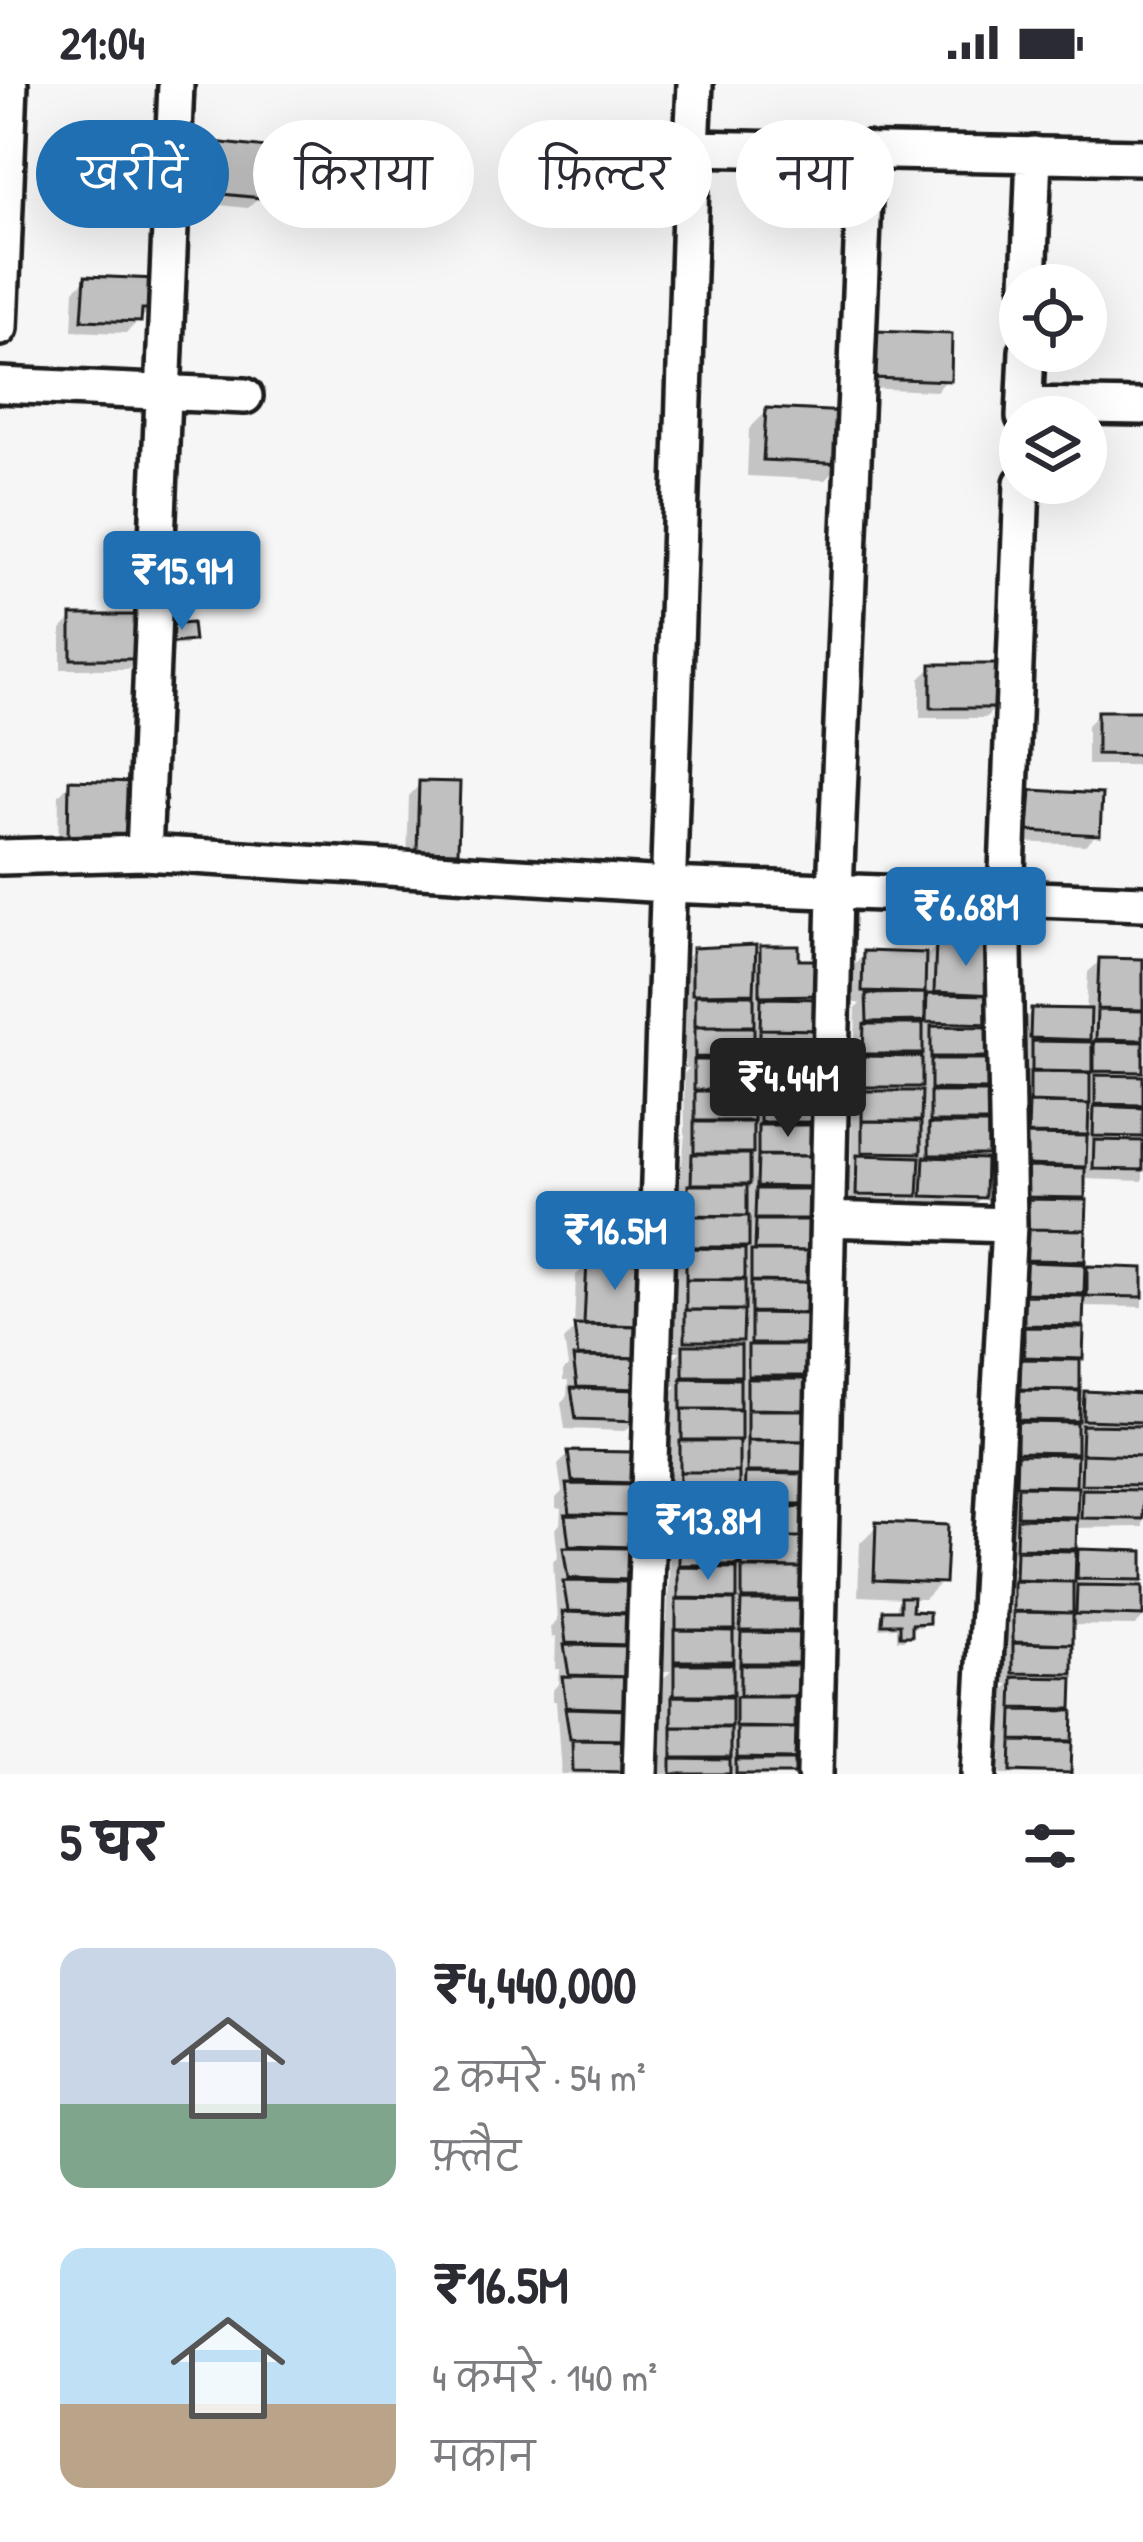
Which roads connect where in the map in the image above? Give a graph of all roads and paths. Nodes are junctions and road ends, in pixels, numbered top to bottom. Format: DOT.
graph roads {
  1 [pos="10,84"];
  2 [pos="176,84"];
  3 [pos="695,84"];
  4 [pos="693,120"];
  5 [pos="894,151"];
  6 [pos="1034,154"];
  7 [pos="1143,157"];
  8 [pos="689,228"];
  9 [pos="863,228"];
  10 [pos="1030,264"];
  11 [pos="0,328"];
  12 [pos="0,385"];
  13 [pos="166,395"];
  14 [pos="245,396"];
  15 [pos="1143,406"];
  16 [pos="1107,408"];
  17 [pos="1021,504"];
  18 [pos="144,853"];
  19 [pos="0,857"];
  20 [pos="667,885"];
  21 [pos="835,892"];
  22 [pos="1006,898"];
  23 [pos="1143,903"];
  24 [pos="828,1219"];
  25 [pos="1009,1226"];
  26 [pos="640,1774"];
  27 [pos="815,1774"];
  28 [pos="979,1774"];
  1 -- 11 [label="street"];
  2 -- 13 [label="street"];
  3 -- 4 [label="street"];
  5 -- 6 [label="street"];
  6 -- 7 [label="street"];
  6 -- 10 [label="street"];
  8 -- 20 [label="street"];
  9 -- 21 [label="street"];
  12 -- 13 [label="street"];
  13 -- 14 [label="street"];
  13 -- 18 [label="street"];
  15 -- 16 [label="street"];
  17 -- 22 [label="street"];
  18 -- 19 [label="street"];
  18 -- 20 [label="street"];
  20 -- 21 [label="street"];
  20 -- 26 [label="street"];
  21 -- 22 [label="street"];
  21 -- 24 [label="street"];
  22 -- 23 [label="street"];
  22 -- 25 [label="street"];
  24 -- 25 [label="street"];
  24 -- 27 [label="street"];
  25 -- 28 [label="street"];
}
